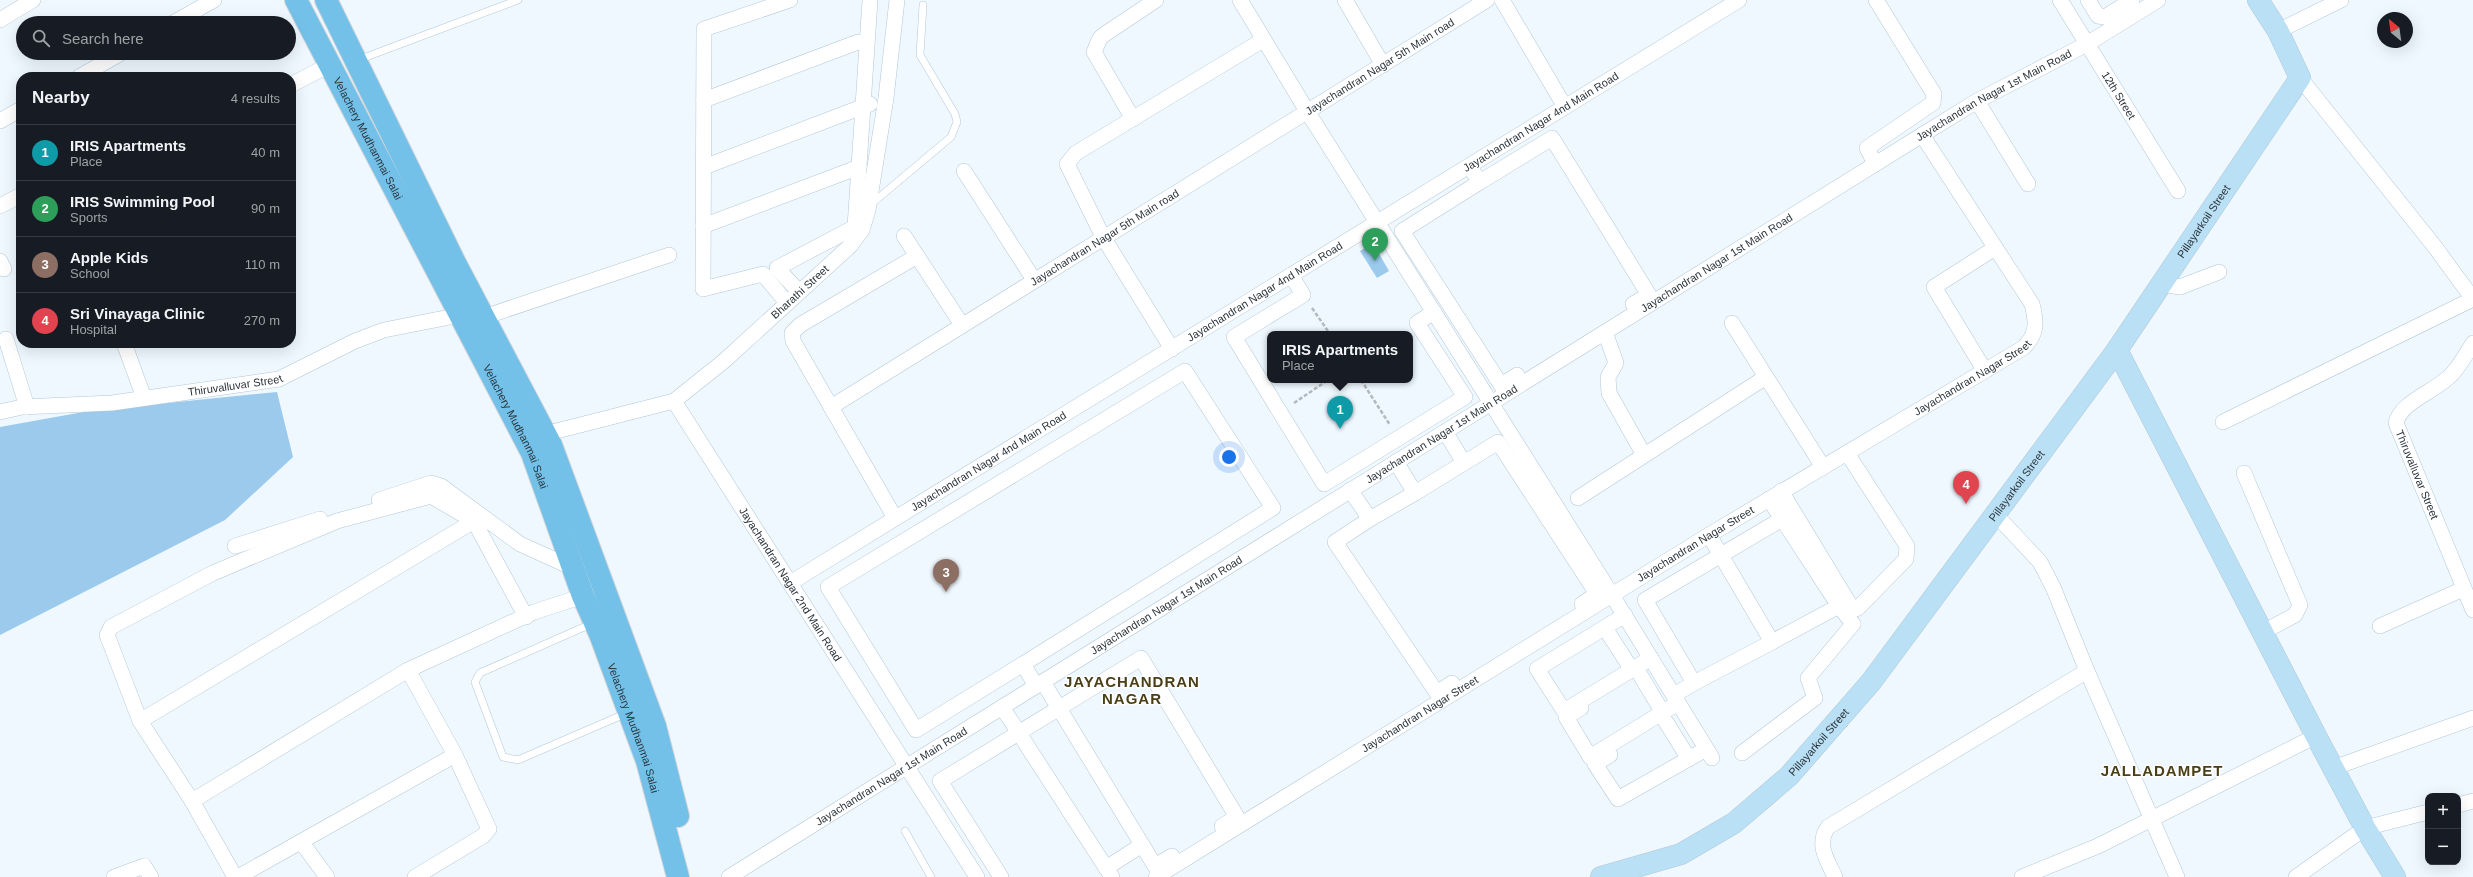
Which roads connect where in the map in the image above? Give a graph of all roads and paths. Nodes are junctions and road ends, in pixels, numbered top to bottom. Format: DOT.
graph roads {
  1 [pos="33,0"];
  2 [pos="214,0"];
  3 [pos="296,0"];
  4 [pos="326,0"];
  5 [pos="518,0"];
  6 [pos="790,0"];
  7 [pos="870,0"];
  8 [pos="897,0"];
  9 [pos="1156,0"];
  10 [pos="1240,0"];
  11 [pos="1345,0"];
  12 [pos="1487,0"];
  13 [pos="1502,0"];
  14 [pos="1739,0"];
  15 [pos="1876,0"];
  16 [pos="2060,0"];
  17 [pos="2088,0"];
  18 [pos="2132,0"];
  19 [pos="2158,0"];
  20 [pos="2258,0"];
  21 [pos="2341,0"];
  22 [pos="923,5"];
  23 [pos="185,16"];
  24 [pos="0,20"];
  25 [pos="2278,31"];
  26 [pos="1264,40"];
  27 [pos="858,42"];
  28 [pos="2087,44"];
  29 [pos="114,60"];
  30 [pos="356,60"];
  31 [pos="329,64"];
  32 [pos="1383,65"];
  33 [pos="102,71"];
  34 [pos="2300,78"];
  35 [pos="296,82"];
  36 [pos="886,98"];
  37 [pos="704,100"];
  38 [pos="1977,101"];
  39 [pos="863,107"];
  40 [pos="1566,107"];
  41 [pos="1308,111"];
  42 [pos="16,113"];
  43 [pos="1133,119"];
  44 [pos="0,121"];
  45 [pos="1922,135"];
  46 [pos="1875,164"];
  47 [pos="1469,166"];
  48 [pos="704,167"];
  49 [pos="859,167"];
  50 [pos="964,171"];
  51 [pos="1480,182"];
  52 [pos="2028,184"];
  53 [pos="2178,191"];
  54 [pos="16,198"];
  55 [pos="0,206"];
  56 [pos="869,207"];
  57 [pos="1377,222"];
  58 [pos="703,226"];
  59 [pos="904,236"];
  60 [pos="1103,237"];
  61 [pos="1995,248"];
  62 [pos="669,255"];
  63 [pos="917,256"];
  64 [pos="777,268"];
  65 [pos="2219,272"];
  66 [pos="763,274"];
  67 [pos="1291,275"];
  68 [pos="1034,280"];
  69 [pos="2162,284"];
  70 [pos="799,292"];
  71 [pos="1302,295"];
  72 [pos="2473,299"];
  73 [pos="787,303"];
  74 [pos="1434,312"];
  75 [pos="460,315"];
  76 [pos="484,317"];
  77 [pos="1732,323"];
  78 [pos="962,325"];
  79 [pos="1328,331"];
  80 [pos="1605,332"];
  81 [pos="6,339"];
  82 [pos="2473,343"];
  83 [pos="126,348"];
  84 [pos="1172,348"];
  85 [pos="2117,350"];
  86 [pos="1985,371"];
  87 [pos="1766,377"];
  88 [pos="1324,383"];
  89 [pos="1363,383"];
  90 [pos="144,398"];
  91 [pos="674,401"];
  92 [pos="1491,403"];
  93 [pos="27,407"];
  94 [pos="831,407"];
  95 [pos="0,412"];
  96 [pos="1280,412"];
  97 [pos="2222,422"];
  98 [pos="1446,433"];
  99 [pos="535,437"];
  100 [pos="1398,438"];
  101 [pos="1847,453"];
  102 [pos="1644,455"];
  103 [pos="1396,462"];
  104 [pos="1464,463"];
  105 [pos="1823,467"];
  106 [pos="2244,474"];
  107 [pos="1350,490"];
  108 [pos="1415,493"];
  109 [pos="1775,495"];
  110 [pos="1578,498"];
  111 [pos="1996,515"];
  112 [pos="895,518"];
  113 [pos="1370,519"];
  114 [pos="1782,519"];
  115 [pos="474,521"];
  116 [pos="1709,535"];
  117 [pos="235,546"];
  118 [pos="1720,555"];
  119 [pos="573,568"];
  120 [pos="1171,571"];
  121 [pos="790,583"];
  122 [pos="2463,589"];
  123 [pos="1186,593"];
  124 [pos="1612,595"];
  125 [pos="583,596"];
  126 [pos="1839,606"];
  127 [pos="2473,610"];
  128 [pos="1625,615"];
  129 [pos="526,617"];
  130 [pos="595,622"];
  131 [pos="2380,626"];
  132 [pos="1605,628"];
  133 [pos="2263,632"];
  134 [pos="1772,642"];
  135 [pos="1653,661"];
  136 [pos="1023,664"];
  137 [pos="408,670"];
  138 [pos="2087,671"];
  139 [pos="1635,672"];
  140 [pos="1694,683"];
  141 [pos="1040,684"];
  142 [pos="1678,703"];
  143 [pos="1002,707"];
  144 [pos="1059,707"];
  145 [pos="629,712"];
  146 [pos="1664,717"];
  147 [pos="2473,718"];
  148 [pos="140,721"];
  149 [pos="1019,733"];
  150 [pos="2316,736"];
  151 [pos="1742,753"];
  152 [pos="455,755"];
  153 [pos="654,758"];
  154 [pos="1689,759"];
  155 [pos="906,767"];
  156 [pos="2333,768"];
  157 [pos="192,801"];
  158 [pos="2473,801"];
  159 [pos="2461,804"];
  160 [pos="2425,813"];
  161 [pos="2152,818"];
  162 [pos="2365,828"];
  163 [pos="905,831"];
  164 [pos="302,843"];
  165 [pos="1142,845"];
  166 [pos="1109,872"];
  167 [pos="114,877"];
  168 [pos="151,877"];
  169 [pos="235,877"];
  170 [pos="238,877"];
  171 [pos="327,877"];
  172 [pos="415,877"];
  173 [pos="678,877"];
  174 [pos="693,877"];
  175 [pos="729,877"];
  176 [pos="931,877"];
  177 [pos="977,877"];
  178 [pos="1001,877"];
  179 [pos="1156,877"];
  180 [pos="1601,877"];
  181 [pos="1835,877"];
  182 [pos="2022,877"];
  183 [pos="2177,877"];
  184 [pos="2296,877"];
  185 [pos="2395,877"];
  1 -- 24 [label="street"];
  2 -- 23 [label="street"];
  3 -- 31 [label="main road, Velachery Mudhanmai Salai"];
  4 -- 30 [label="main road, Velachery Mudhanmai Salai"];
  5 -- 30 [label="lane"];
  6 -- 37 [label="street"];
  7 -- 39 [label="street"];
  8 -- 36 [label="street, Bharathi Street"];
  9 -- 43 [label="street"];
  10 -- 26 [label="street"];
  11 -- 32 [label="street"];
  12 -- 32 [label="street, Jayachandran Nagar 5th Main road"];
  13 -- 40 [label="street"];
  14 -- 40 [label="street, Jayachandran Nagar 4nd Main Road"];
  15 -- 46 [label="street"];
  16 -- 28 [label="street, 12th Street"];
  17 -- 18 [label="street"];
  19 -- 28 [label="street, Jayachandran Nagar 1st Main Road"];
  20 -- 25 [label="street"];
  21 -- 25 [label="street"];
  22 -- 56 [label="lane"];
  25 -- 34 [label="street"];
  26 -- 41 [label="street"];
  26 -- 43 [label="street"];
  27 -- 37 [label="street"];
  28 -- 38 [label="street, Jayachandran Nagar 1st Main Road"];
  28 -- 53 [label="street, 12th Street"];
  29 -- 33 [label="street"];
  30 -- 76 [label="main road, Velachery Mudhanmai Salai"];
  31 -- 35 [label="street"];
  31 -- 75 [label="main road, Velachery Mudhanmai Salai"];
  32 -- 41 [label="street, Jayachandran Nagar 5th Main road"];
  34 -- 69 [label="street, Pillayarkoil Street"];
  34 -- 72 [label="street"];
  36 -- 39 [label="street"];
  36 -- 56 [label="street, Bharathi Street"];
  37 -- 48 [label="street"];
  38 -- 45 [label="street, Jayachandran Nagar 1st Main Road"];
  38 -- 52 [label="street"];
  39 -- 48 [label="street"];
  39 -- 49 [label="street"];
  40 -- 47 [label="street, Jayachandran Nagar 4nd Main Road"];
  41 -- 57 [label="street"];
  41 -- 60 [label="street, Jayachandran Nagar 5th Main road"];
  42 -- 44 [label="street"];
  43 -- 60 [label="street"];
  45 -- 46 [label="street, Jayachandran Nagar 1st Main Road"];
  45 -- 61 [label="street, Jayachandran Nagar Street"];
  46 -- 80 [label="street, Jayachandran Nagar 1st Main Road"];
  47 -- 51 [label="street"];
  47 -- 57 [label="street, Jayachandran Nagar 4nd Main Road"];
  48 -- 58 [label="street"];
  49 -- 58 [label="street"];
  49 -- 64 [label="street"];
  50 -- 68 [label="street"];
  51 -- 51 [label="street"];
  54 -- 55 [label="street"];
  56 -- 70 [label="street, Bharathi Street"];
  57 -- 67 [label="street, Jayachandran Nagar 4nd Main Road"];
  57 -- 74 [label="street"];
  58 -- 66 [label="street"];
  59 -- 63 [label="street"];
  60 -- 68 [label="street, Jayachandran Nagar 5th Main road"];
  60 -- 84 [label="street"];
  61 -- 86 [label="street, Jayachandran Nagar Street"];
  61 -- 86 [label="street"];
  62 -- 76 [label="street"];
  63 -- 78 [label="street"];
  63 -- 94 [label="street"];
  64 -- 66 [label="street"];
  64 -- 70 [label="street"];
  65 -- 69 [label="street"];
  66 -- 73 [label="street"];
  67 -- 71 [label="street"];
  67 -- 84 [label="street, Jayachandran Nagar 4nd Main Road"];
  68 -- 78 [label="street, Jayachandran Nagar 5th Main road"];
  69 -- 85 [label="street, Pillayarkoil Street"];
  70 -- 73 [label="street, Bharathi Street"];
  71 -- 79 [label="path"];
  71 -- 96 [label="street"];
  72 -- 97 [label="street"];
  73 -- 91 [label="street, Bharathi Street"];
  74 -- 92 [label="street"];
  74 -- 100 [label="street"];
  75 -- 90 [label="street, Thiruvalluvar Street"];
  75 -- 99 [label="main road, Velachery Mudhanmai Salai"];
  76 -- 99 [label="main road, Velachery Mudhanmai Salai"];
  77 -- 87 [label="street"];
  78 -- 94 [label="street, Jayachandran Nagar 5th Main road"];
  80 -- 92 [label="street, Jayachandran Nagar 1st Main Road"];
  80 -- 102 [label="street"];
  81 -- 93 [label="street"];
  82 -- 122 [label="street, Thiruvalluvar Street"];
  83 -- 90 [label="street"];
  84 -- 112 [label="street, Jayachandran Nagar 4nd Main Road"];
  85 -- 111 [label="street, Pillayarkoil Street"];
  85 -- 133 [label="street"];
  86 -- 101 [label="street, Jayachandran Nagar Street"];
  87 -- 102 [label="street"];
  87 -- 105 [label="street"];
  88 -- 96 [label="path"];
  89 -- 100 [label="path"];
  90 -- 93 [label="street, Thiruvalluvar Street"];
  91 -- 99 [label="street, Bharathi Street"];
  91 -- 121 [label="street, Jayachandran Nagar 2nd Main Road"];
  92 -- 98 [label="street, Jayachandran Nagar 1st Main Road"];
  92 -- 124 [label="street"];
  93 -- 95 [label="street, Thiruvalluvar Street"];
  94 -- 112 [label="street"];
  96 -- 100 [label="street"];
  98 -- 103 [label="street, Jayachandran Nagar 1st Main Road"];
  98 -- 104 [label="street"];
  99 -- 119 [label="main road, Velachery Mudhanmai Salai"];
  99 -- 153 [label="main road, Velachery Mudhanmai Salai"];
  101 -- 105 [label="street, Jayachandran Nagar Street"];
  101 -- 109 [label="street"];
  102 -- 110 [label="street"];
  103 -- 107 [label="street, Jayachandran Nagar 1st Main Road"];
  103 -- 108 [label="street"];
  104 -- 108 [label="street"];
  104 -- 113 [label="street"];
  105 -- 109 [label="street, Jayachandran Nagar Street"];
  106 -- 133 [label="street"];
  107 -- 113 [label="street"];
  107 -- 123 [label="street, Jayachandran Nagar 1st Main Road"];
  108 -- 113 [label="street"];
  109 -- 114 [label="street"];
  109 -- 116 [label="street, Jayachandran Nagar Street"];
  111 -- 138 [label="street"];
  111 -- 180 [label="street, Pillayarkoil Street"];
  112 -- 121 [label="street, Jayachandran Nagar 4nd Main Road"];
  114 -- 118 [label="street"];
  114 -- 126 [label="street"];
  115 -- 129 [label="street"];
  115 -- 148 [label="street"];
  115 -- 148 [label="street"];
  116 -- 118 [label="street"];
  116 -- 124 [label="street, Jayachandran Nagar Street"];
  117 -- 119 [label="street"];
  118 -- 134 [label="street"];
  118 -- 140 [label="street"];
  119 -- 125 [label="main road, Velachery Mudhanmai Salai"];
  120 -- 123 [label="street"];
  120 -- 136 [label="street"];
  120 -- 136 [label="street"];
  121 -- 155 [label="street, Jayachandran Nagar 2nd Main Road"];
  122 -- 127 [label="street, Thiruvalluvar Street"];
  122 -- 131 [label="street"];
  123 -- 141 [label="street, Jayachandran Nagar 1st Main Road"];
  124 -- 128 [label="street"];
  124 -- 179 [label="street, Jayachandran Nagar Street"];
  125 -- 129 [label="street"];
  125 -- 130 [label="main road, Velachery Mudhanmai Salai"];
  126 -- 134 [label="street"];
  126 -- 151 [label="street"];
  128 -- 132 [label="street"];
  128 -- 135 [label="street"];
  129 -- 137 [label="street"];
  130 -- 145 [label="main road, Velachery Mudhanmai Salai"];
  130 -- 145 [label="lane"];
  132 -- 139 [label="street"];
  132 -- 139 [label="street"];
  133 -- 150 [label="street"];
  134 -- 140 [label="street"];
  135 -- 139 [label="street"];
  135 -- 142 [label="street"];
  136 -- 141 [label="street"];
  137 -- 152 [label="street"];
  137 -- 157 [label="street"];
  138 -- 161 [label="street"];
  138 -- 181 [label="street"];
  139 -- 146 [label="street"];
  139 -- 146 [label="street"];
  140 -- 142 [label="street"];
  141 -- 143 [label="street, Jayachandran Nagar 1st Main Road"];
  141 -- 144 [label="street"];
  142 -- 146 [label="street"];
  142 -- 154 [label="street"];
  143 -- 149 [label="street"];
  143 -- 155 [label="street, Jayachandran Nagar 1st Main Road"];
  144 -- 149 [label="street"];
  144 -- 165 [label="street"];
  144 -- 165 [label="street"];
  145 -- 153 [label="main road, Velachery Mudhanmai Salai"];
  146 -- 154 [label="street"];
  146 -- 154 [label="street"];
  147 -- 156 [label="street"];
  148 -- 157 [label="street"];
  149 -- 166 [label="street"];
  149 -- 178 [label="street"];
  150 -- 156 [label="street"];
  150 -- 161 [label="street"];
  152 -- 164 [label="street"];
  152 -- 172 [label="street"];
  153 -- 173 [label="main road, Velachery Mudhanmai Salai"];
  153 -- 174 [label="main road, Velachery Mudhanmai Salai"];
  155 -- 175 [label="street, Jayachandran Nagar 1st Main Road"];
  155 -- 177 [label="street"];
  156 -- 162 [label="street"];
  157 -- 169 [label="street"];
  158 -- 159 [label="street"];
  160 -- 162 [label="street"];
  161 -- 182 [label="street"];
  161 -- 183 [label="street"];
  162 -- 184 [label="street"];
  162 -- 185 [label="street"];
  163 -- 176 [label="lane"];
  164 -- 170 [label="street"];
  164 -- 171 [label="street"];
  165 -- 166 [label="street"];
  167 -- 168 [label="street"];
}
